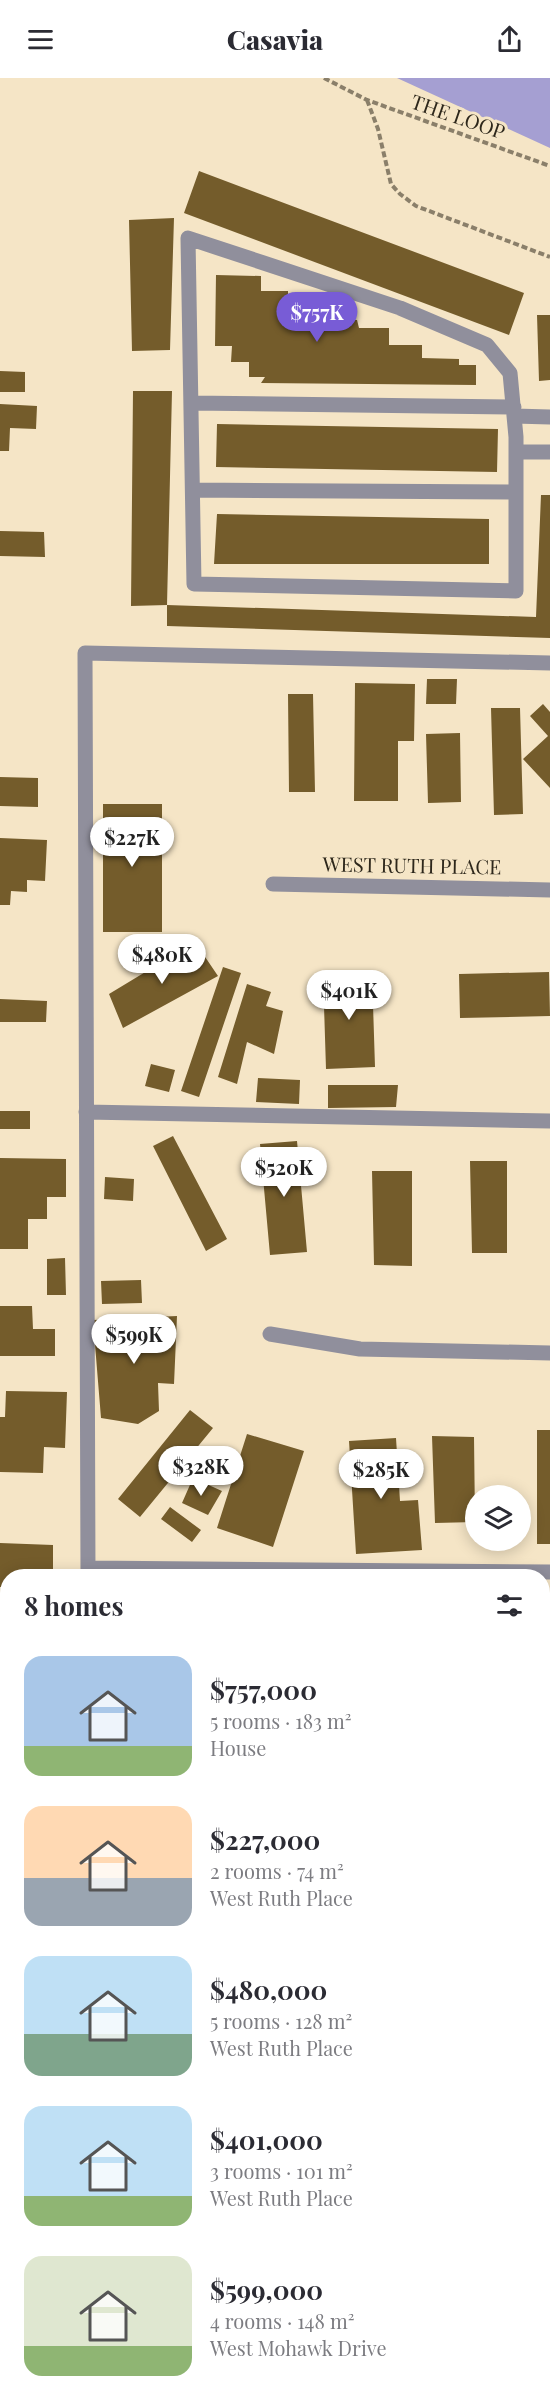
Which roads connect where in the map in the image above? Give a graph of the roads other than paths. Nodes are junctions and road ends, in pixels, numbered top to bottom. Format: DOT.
graph roads {
  1 [pos="192,403"];
  2 [pos="514,412"];
  3 [pos="550,417"];
  4 [pos="516,452"];
  5 [pos="550,452"];
  6 [pos="193,490"];
  7 [pos="516,492"];
  8 [pos="550,663"];
  9 [pos="273,884"];
  10 [pos="550,890"];
  11 [pos="86,1112"];
  12 [pos="550,1121"];
  13 [pos="270,1335"];
  14 [pos="550,1353"];
  15 [pos="88,1569"];
  1 -- 2 [label="street"];
  1 -- 2 [label="street"];
  1 -- 6 [label="street"];
  2 -- 3 [label="street"];
  2 -- 4 [label="street"];
  4 -- 5 [label="street"];
  4 -- 7 [label="street"];
  6 -- 7 [label="street"];
  6 -- 7 [label="street"];
  8 -- 11 [label="street"];
  9 -- 10 [label="street, WEST RUTH PLACE"];
  11 -- 12 [label="street"];
  11 -- 15 [label="street"];
  13 -- 14 [label="street"];
}
